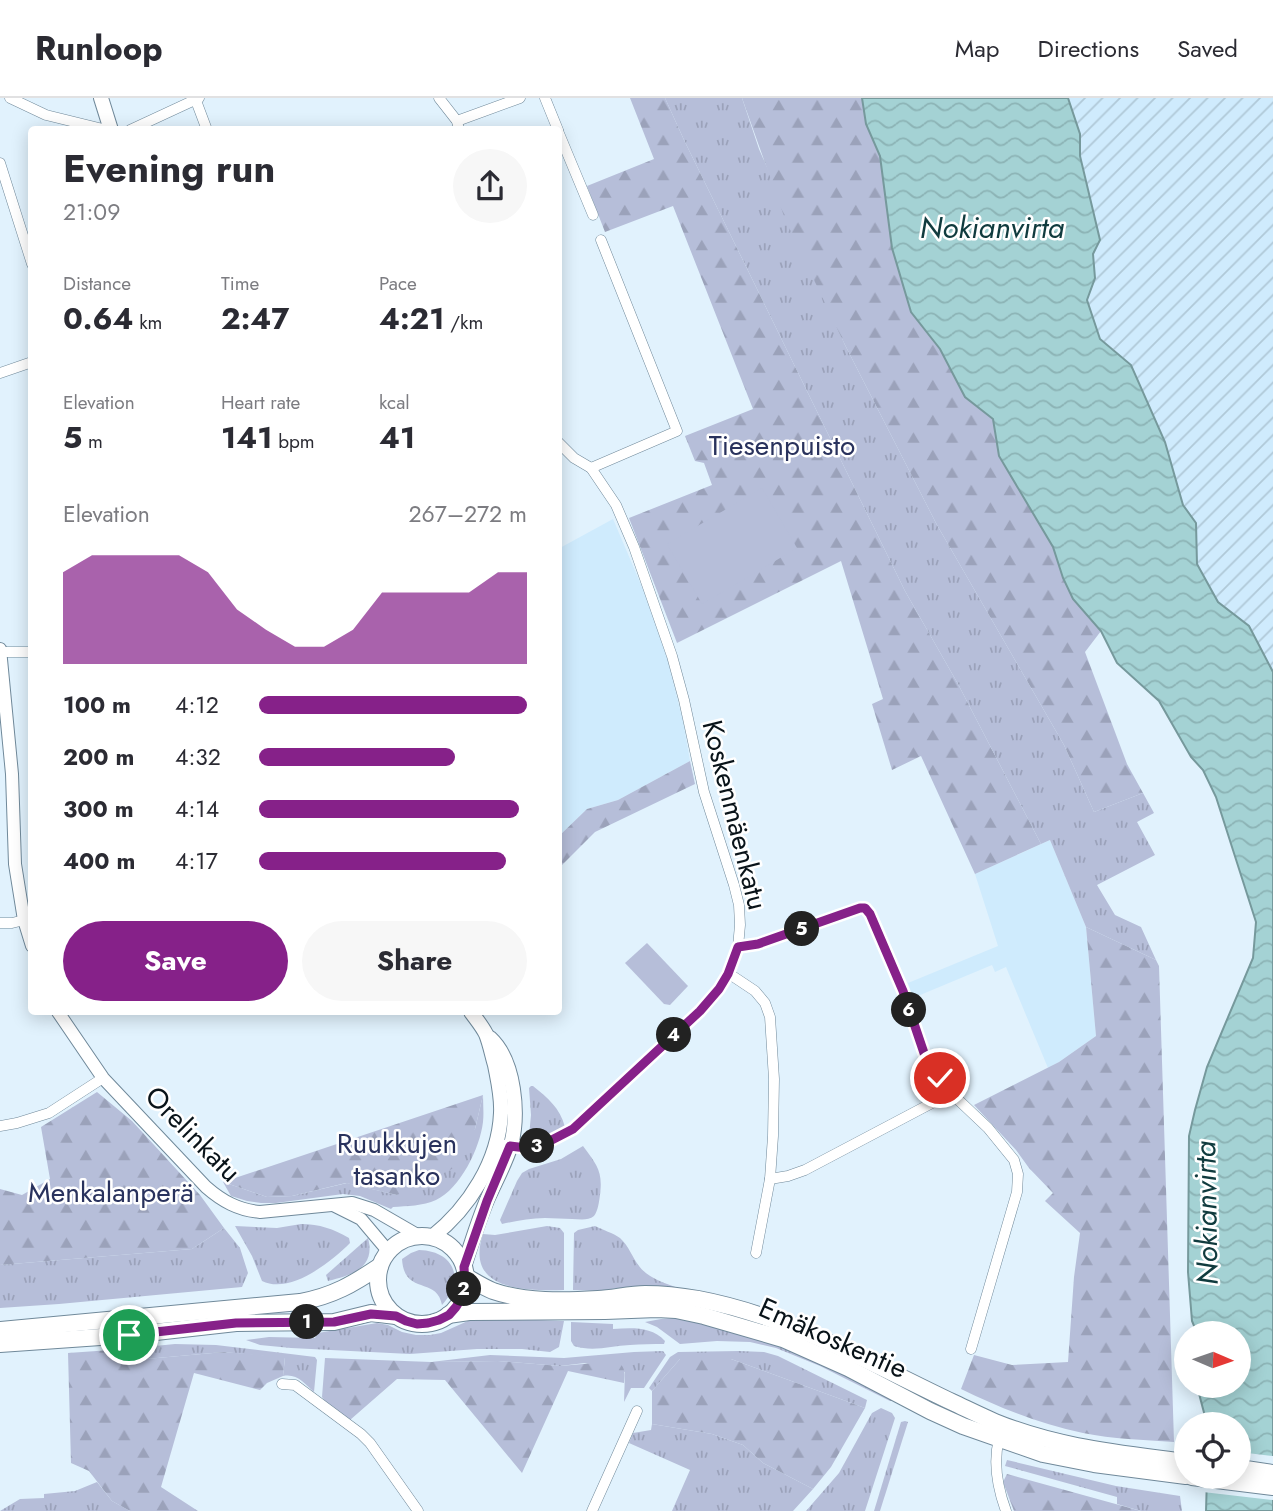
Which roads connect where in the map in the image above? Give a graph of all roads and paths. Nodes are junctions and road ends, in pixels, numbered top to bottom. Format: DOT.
graph roads {
  1 [pos="10,98"];
  2 [pos="101,98"];
  3 [pos="439,98"];
  4 [pos="520,98"];
  5 [pos="545,98"];
  6 [pos="196,99"];
  7 [pos="458,125"];
  8 [pos="92,126"];
  9 [pos="108,126"];
  10 [pos="139,126"];
  11 [pos="206,126"];
  12 [pos="556,126"];
  13 [pos="562,140"];
  14 [pos="0,163"];
  15 [pos="593,215"];
  16 [pos="601,240"];
  17 [pos="28,251"];
  18 [pos="28,363"];
  19 [pos="0,373"];
  20 [pos="562,446"];
  21 [pos="591,468"];
  22 [pos="0,651"];
  23 [pos="28,652"];
  24 [pos="7,774"];
  25 [pos="24,920"];
  26 [pos="0,923"];
  27 [pos="28,933"];
  28 [pos="738,947"];
  29 [pos="728,974"];
  30 [pos="60,1015"];
  31 [pos="473,1015"];
  32 [pos="103,1078"];
  33 [pos="951,1093"];
  34 [pos="0,1126"];
  35 [pos="503,1145"];
  36 [pos="770,1179"];
  37 [pos="335,1206"];
  38 [pos="425,1236"];
  39 [pos="388,1251"];
  40 [pos="756,1253"];
  41 [pos="380,1266"];
  42 [pos="465,1271"];
  43 [pos="449,1315"];
  44 [pos="396,1316"];
  45 [pos="0,1330"];
  46 [pos="0,1344"];
  47 [pos="971,1349"];
  48 [pos="282,1384"];
  49 [pos="638,1411"];
  50 [pos="999,1439"];
  51 [pos="1174,1467"];
  52 [pos="1174,1468"];
  53 [pos="1251,1470"];
  54 [pos="1273,1473"];
  55 [pos="1251,1484"];
  56 [pos="1273,1487"];
  57 [pos="418,1511"];
  58 [pos="592,1511"];
  59 [pos="1006,1511"];
  1 -- 8 [label="street"];
  2 -- 9 [label="main road"];
  3 -- 7 [label="street"];
  4 -- 7 [label="street"];
  5 -- 12 [label="street"];
  6 -- 10 [label="street"];
  6 -- 11 [label="street"];
  13 -- 15 [label="street"];
  14 -- 17 [label="street"];
  16 -- 21 [label="street"];
  18 -- 19 [label="street"];
  20 -- 21 [label="street, Koskenmäenkatu"];
  21 -- 28 [label="street, Koskenmäenkatu"];
  22 -- 23 [label="street"];
  22 -- 24 [label="street"];
  24 -- 25 [label="street"];
  25 -- 26 [label="street"];
  25 -- 27 [label="street"];
  28 -- 29 [label="street, Koskenmäenkatu"];
  28 -- 33 [label="street"];
  29 -- 35 [label="street, Koskenmäenkatu"];
  29 -- 36 [label="street"];
  30 -- 32 [label="street, Orelinkatu"];
  31 -- 35 [label="main road"];
  32 -- 34 [label="street"];
  32 -- 37 [label="street, Orelinkatu"];
  33 -- 36 [label="street"];
  33 -- 47 [label="street"];
  35 -- 38 [label="main road"];
  35 -- 42 [label="main road"];
  36 -- 40 [label="street"];
  37 -- 38 [label="street, Orelinkatu"];
  37 -- 39 [label="street"];
  38 -- 39 [label="main road"];
  38 -- 42 [label="main road"];
  39 -- 41 [label="main road"];
  41 -- 44 [label="main road"];
  41 -- 45 [label="main road"];
  42 -- 43 [label="main road"];
  42 -- 51 [label="main road, Emäkoskentie"];
  43 -- 44 [label="main road"];
  43 -- 50 [label="main road, Emäkoskentie"];
  44 -- 46 [label="main road"];
  48 -- 57 [label="street"];
  49 -- 58 [label="street"];
  50 -- 52 [label="main road, Emäkoskentie"];
  50 -- 59 [label="street"];
  53 -- 54 [label="main road"];
  55 -- 56 [label="main road"];
}
